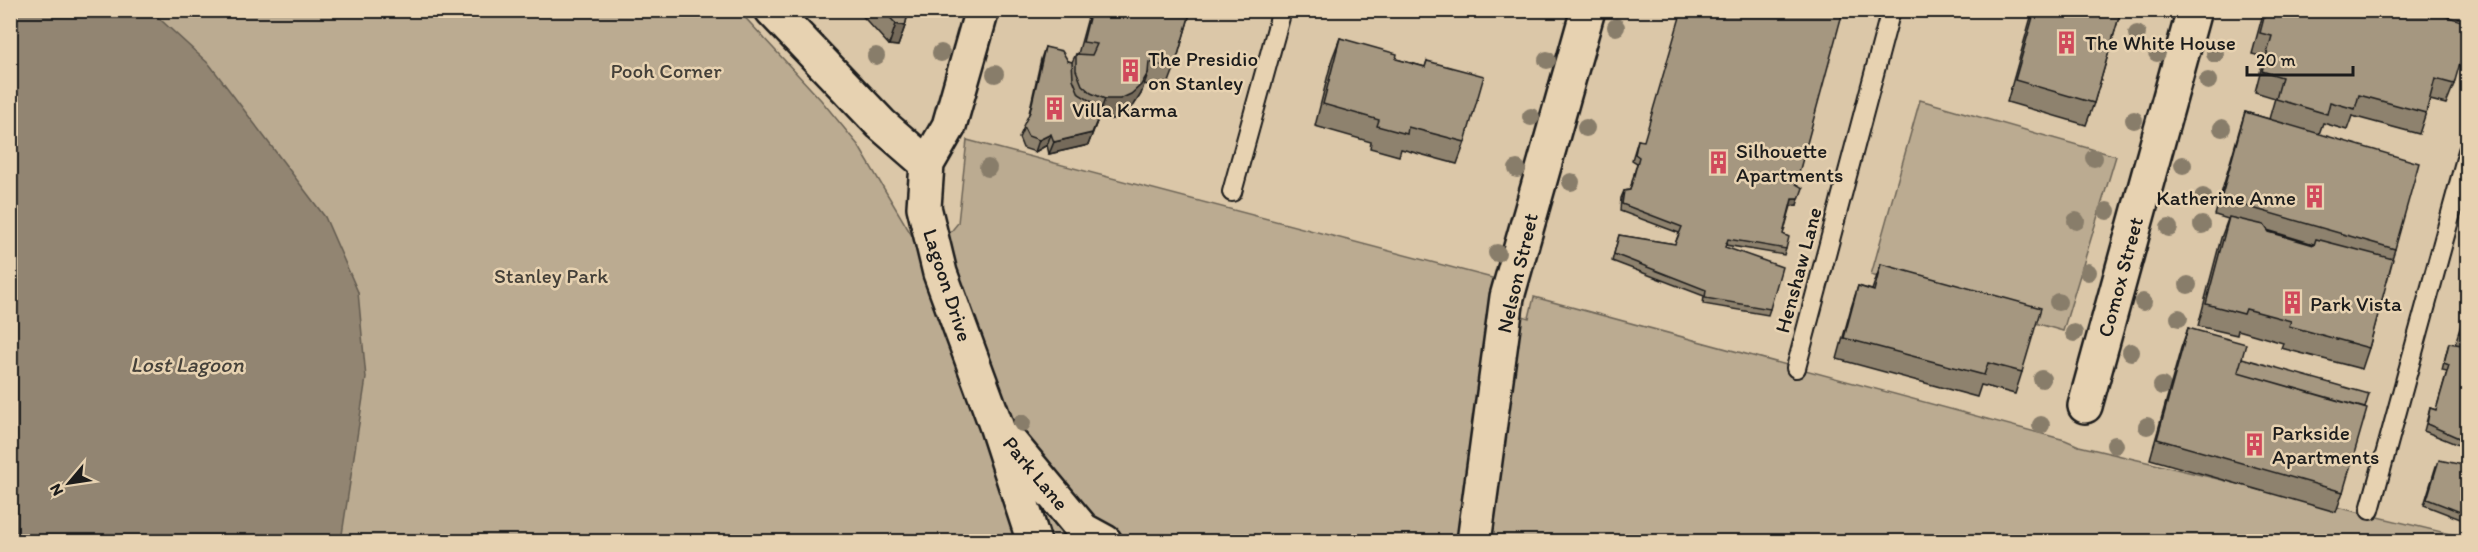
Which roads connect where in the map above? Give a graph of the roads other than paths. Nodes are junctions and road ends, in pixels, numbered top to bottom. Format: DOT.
graph roads {
  1 [pos="772,10"];
  2 [pos="982,10"];
  3 [pos="1282,10"];
  4 [pos="1588,10"];
  5 [pos="1891,10"];
  6 [pos="2194,10"];
  7 [pos="2468,151"];
  8 [pos="927,164"];
  9 [pos="1232,192"];
  10 [pos="1796,368"];
  11 [pos="2085,406"];
  12 [pos="996,425"];
  13 [pos="2370,510"];
  14 [pos="1034,542"];
  15 [pos="1105,542"];
  16 [pos="1474,542"];
  1 -- 8 [label="street"];
  2 -- 8 [label="street"];
  3 -- 9 [label="lane"];
  4 -- 16 [label="street, Nelson Street"];
  5 -- 10 [label="lane, Henshaw Lane"];
  6 -- 11 [label="street, Comox Street"];
  7 -- 13 [label="lane"];
  8 -- 12 [label="street, Lagoon Drive"];
  12 -- 14 [label="street, Lagoon Drive"];
  12 -- 15 [label="street, Park Lane"];
}
